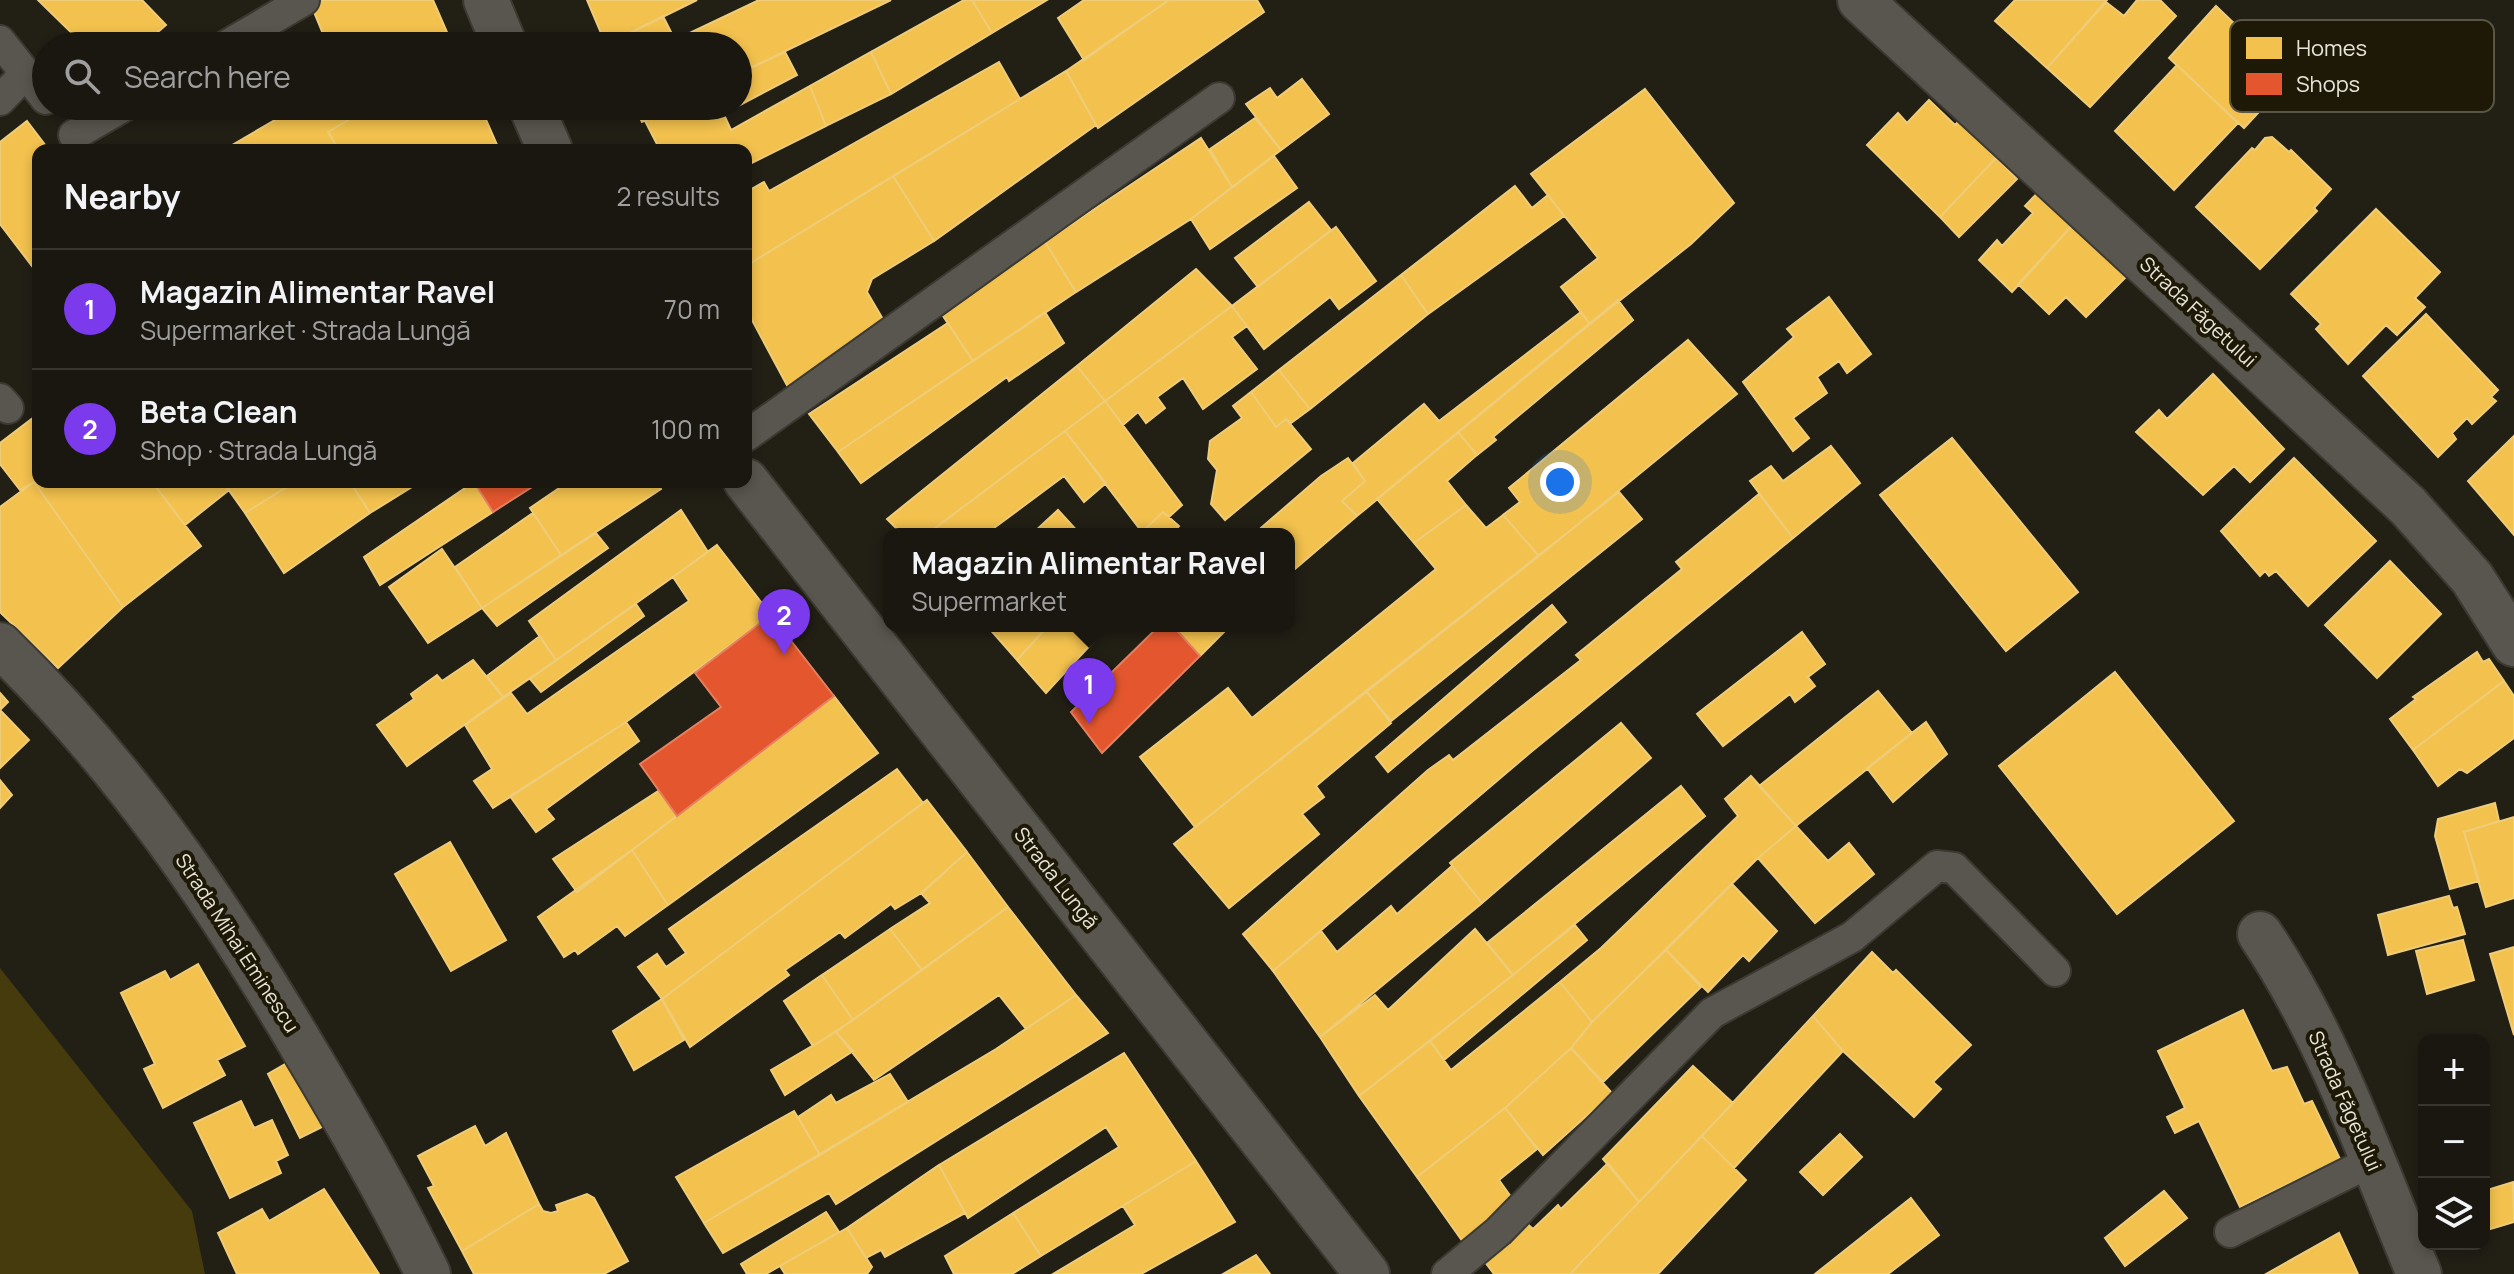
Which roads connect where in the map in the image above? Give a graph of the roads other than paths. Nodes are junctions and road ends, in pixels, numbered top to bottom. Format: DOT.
graph roads {
  1 [pos="304,0"];
  2 [pos="486,0"];
  3 [pos="1860,0"];
  4 [pos="250,32"];
  5 [pos="499,32"];
  6 [pos="0,41"];
  7 [pos="26,73"];
  8 [pos="32,81"];
  9 [pos="1219,98"];
  10 [pos="0,100"];
  11 [pos="63,120"];
  12 [pos="107,120"];
  13 [pos="537,120"];
  14 [pos="80,142"];
  15 [pos="547,144"];
  16 [pos="752,432"];
  17 [pos="751,488"];
  18 [pos="2514,644"];
  19 [pos="0,645"];
  20 [pos="2260,934"];
  21 [pos="2055,971"];
  22 [pos="2372,1161"];
  23 [pos="2230,1232"];
  24 [pos="428,1274"];
  25 [pos="1367,1274"];
  26 [pos="1447,1274"];
  27 [pos="2419,1274"];
  1 -- 4 [label="lane"];
  2 -- 5 [label="street"];
  3 -- 18 [label="street, Strada Făgetului"];
  6 -- 7 [label="lane"];
  7 -- 8 [label="lane"];
  7 -- 10 [label="lane"];
  9 -- 16 [label="lane"];
  11 -- 14 [label="lane"];
  12 -- 14 [label="lane"];
  13 -- 15 [label="street"];
  17 -- 25 [label="street, Strada Lungă"];
  19 -- 24 [label="street, Strada Mihai Eminescu"];
  20 -- 22 [label="street, Strada Făgetului"];
  21 -- 26 [label="lane"];
  22 -- 23 [label="lane"];
  22 -- 27 [label="street, Strada Făgetului"];
}
